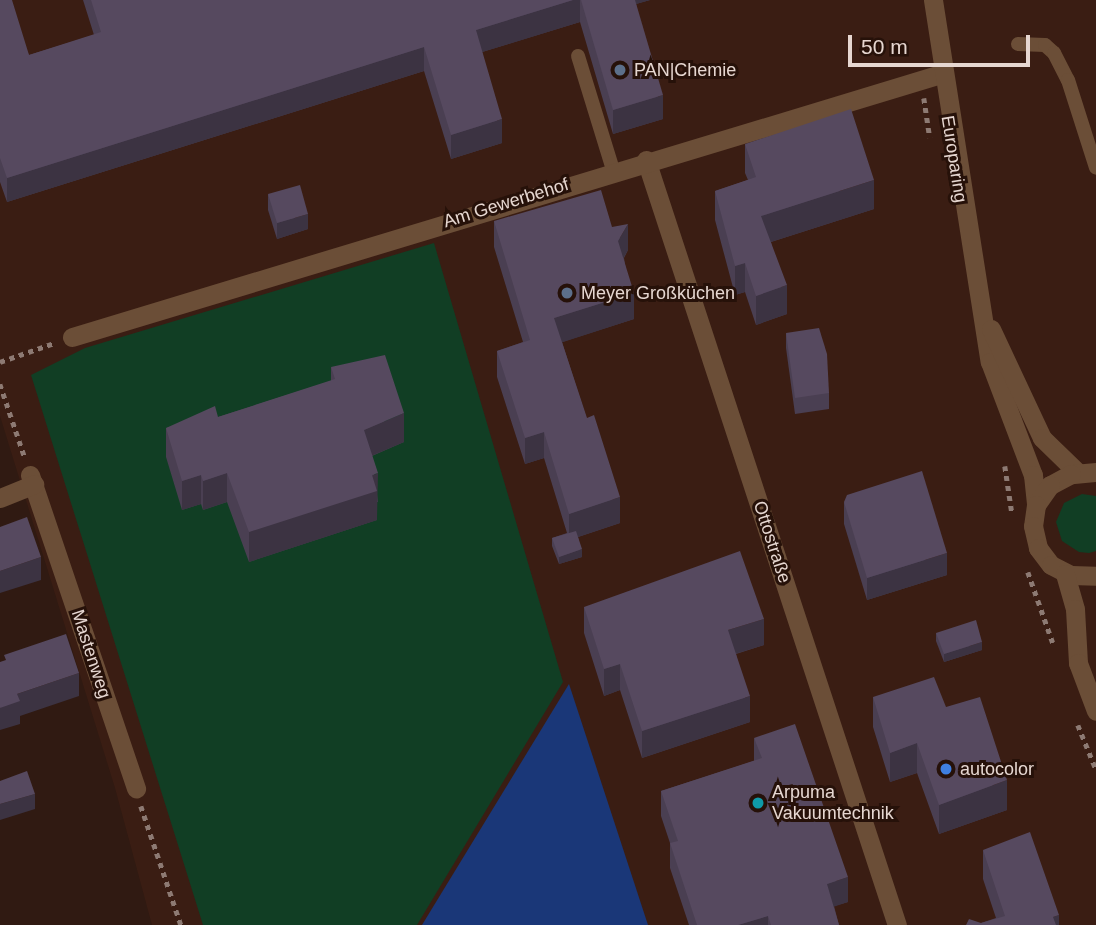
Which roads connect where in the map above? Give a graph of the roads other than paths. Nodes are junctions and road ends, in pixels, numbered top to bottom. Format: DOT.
graph roads {
  1 [pos="933,0"];
  2 [pos="1018,44"];
  3 [pos="578,56"];
  4 [pos="941,74"];
  5 [pos="646,160"];
  6 [pos="1096,168"];
  7 [pos="613,170"];
  8 [pos="984,316"];
  9 [pos="72,337"];
  10 [pos="1086,472"];
  11 [pos="0,498"];
  12 [pos="1037,505"];
  13 [pos="1065,574"];
  14 [pos="1096,576"];
  15 [pos="1096,711"];
  16 [pos="136,789"];
  17 [pos="897,925"];
  1 -- 4 [label="street, Europaring"];
  2 -- 6 [label="lane"];
  3 -- 7 [label="lane"];
  4 -- 5 [label="street, Am Gewerbehof"];
  4 -- 8 [label="street, Europaring"];
  5 -- 7 [label="street, Am Gewerbehof"];
  5 -- 17 [label="street, Ottostraße"];
  7 -- 9 [label="street, Am Gewerbehof"];
  8 -- 10 [label="street, Europaring"];
  8 -- 12 [label="street, Europaring"];
  10 -- 12 [label="street, Europaring"];
  11 -- 16 [label="street, Mastenweg"];
  12 -- 13 [label="street, Europaring"];
  13 -- 14 [label="street"];
  13 -- 15 [label="street"];
}
